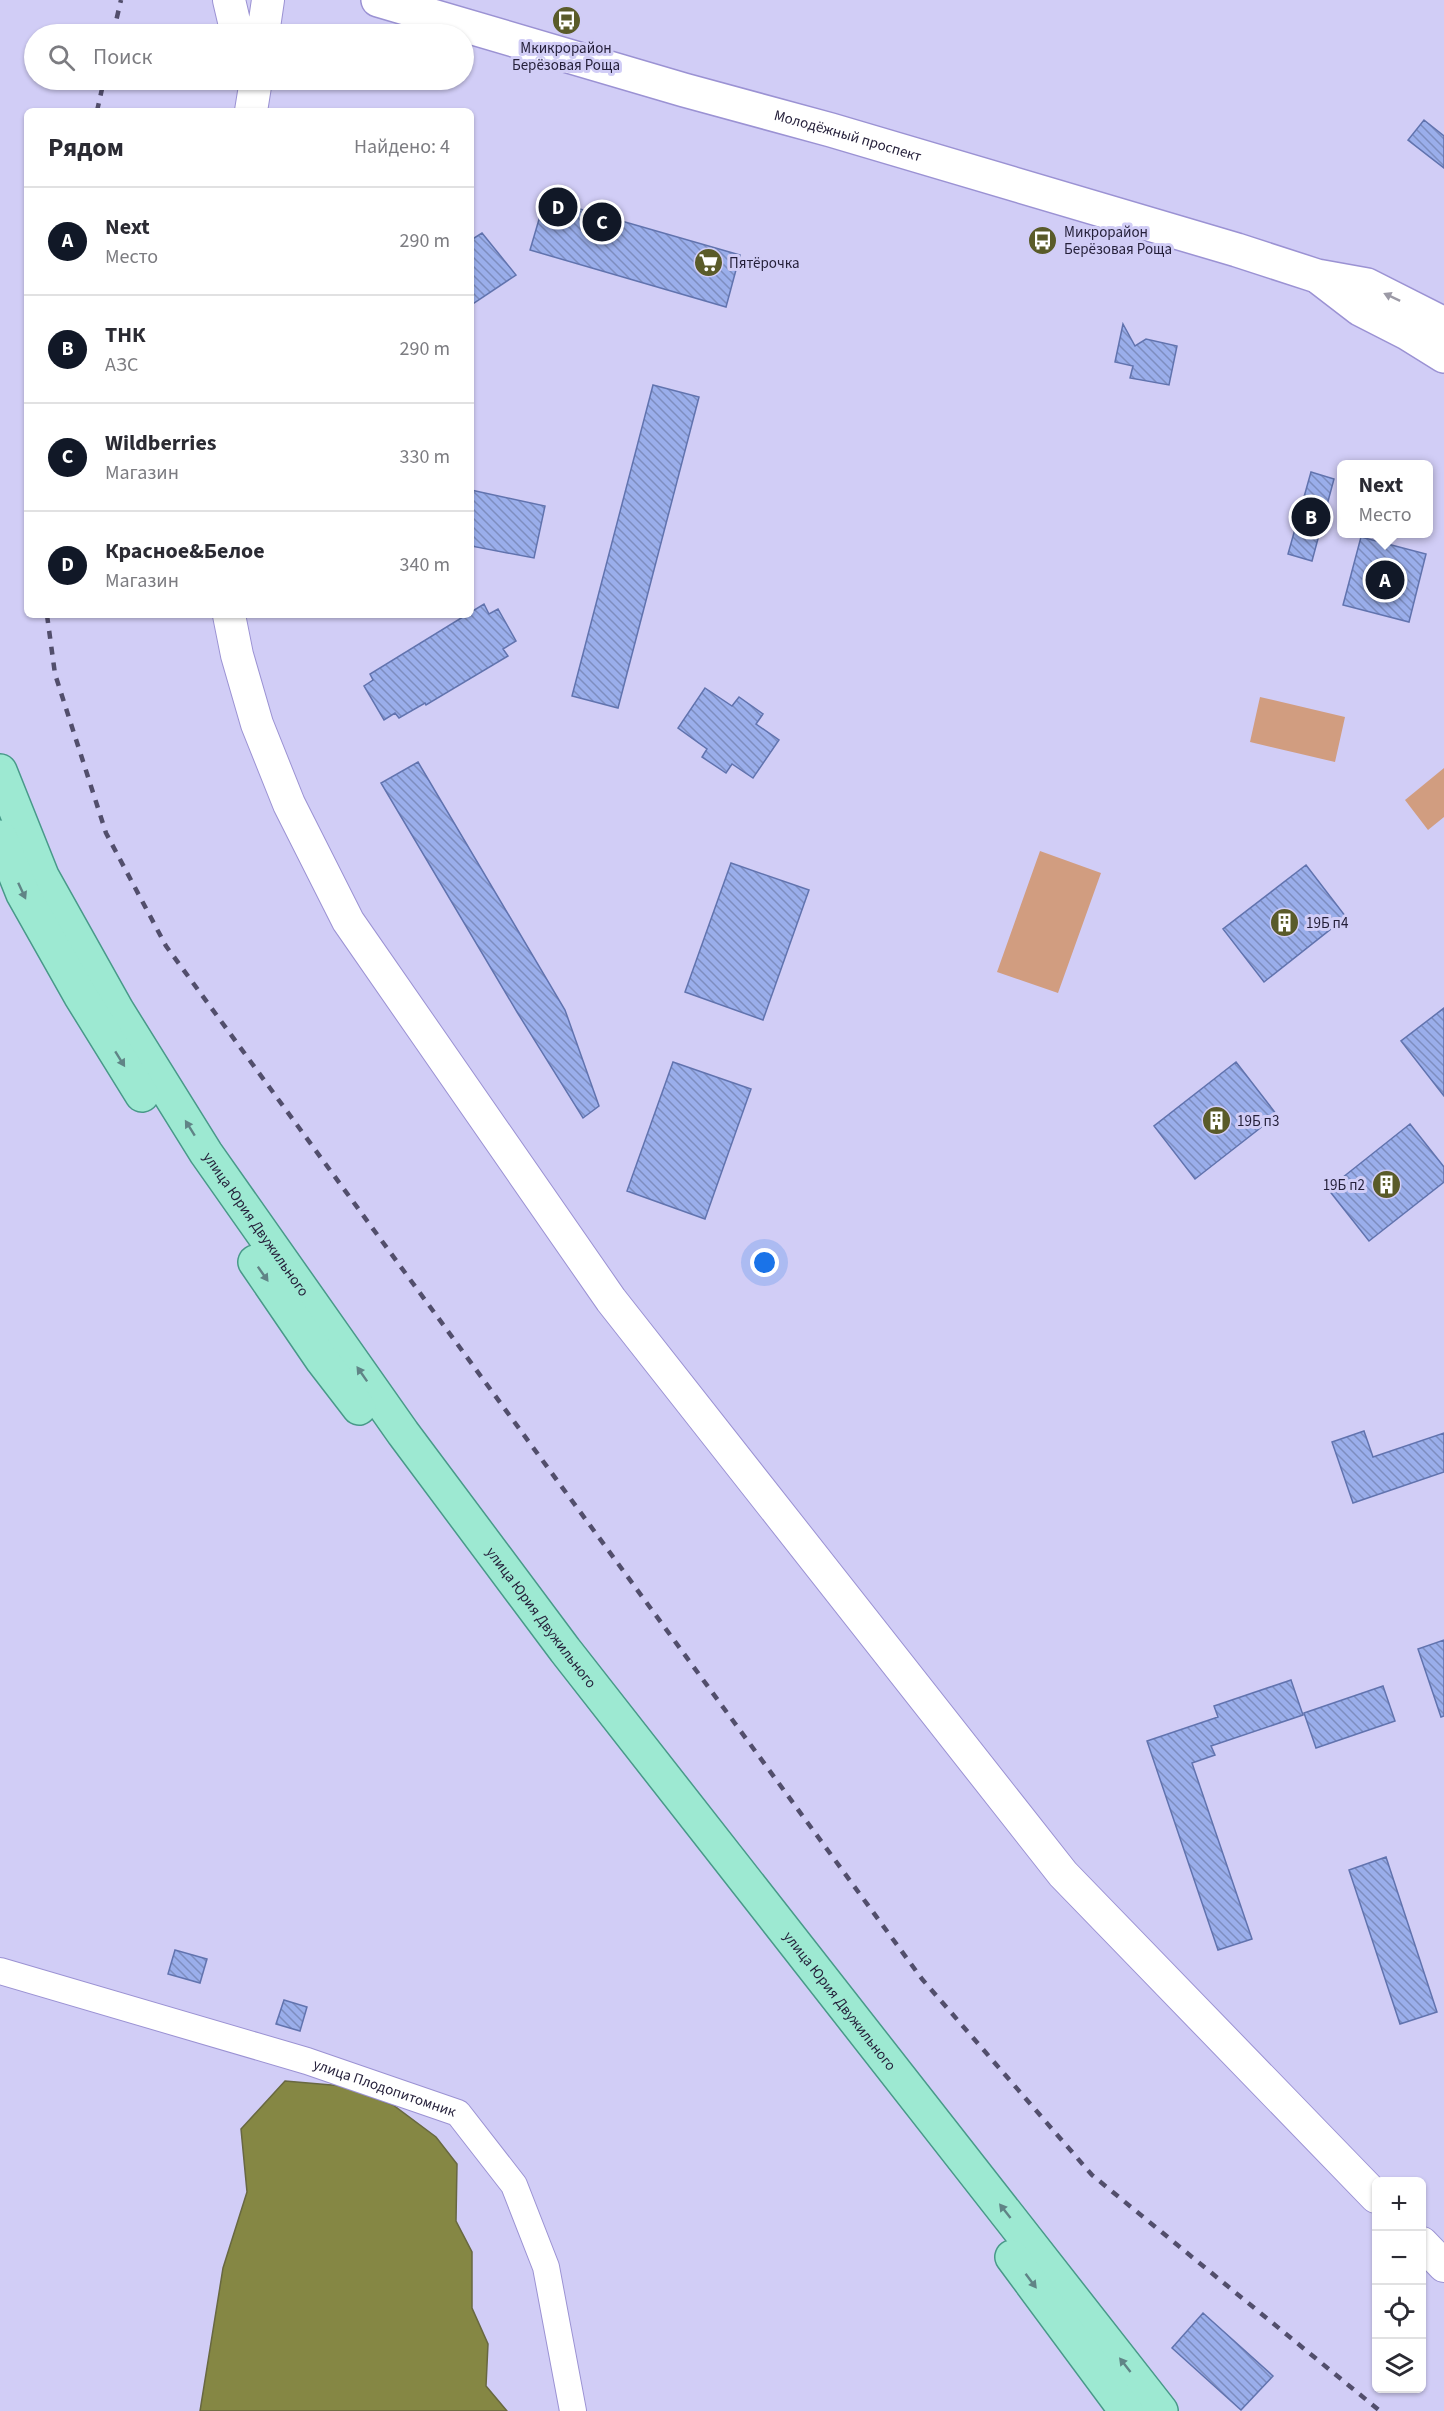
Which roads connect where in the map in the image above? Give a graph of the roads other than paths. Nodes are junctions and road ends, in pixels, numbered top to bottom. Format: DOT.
graph roads {
  1 [pos="229,0"];
  2 [pos="268,0"];
  3 [pos="378,0"];
  4 [pos="235,24"];
  5 [pos="264,24"];
  6 [pos="460,24"];
  7 [pos="474,28"];
  8 [pos="242,90"];
  9 [pos="254,90"];
  10 [pos="243,108"];
  11 [pos="251,108"];
  12 [pos="1317,276"];
  13 [pos="1444,324"];
  14 [pos="1444,356"];
  15 [pos="230,618"];
  16 [pos="0,771"];
  17 [pos="0,837"];
  18 [pos="0,1971"];
  19 [pos="1372,2192"];
  20 [pos="1426,2247"];
  21 [pos="1444,2266"];
  22 [pos="573,2411"];
  23 [pos="1126,2411"];
  24 [pos="1161,2411"];
  1 -- 4 [label="street"];
  2 -- 5 [label="street"];
  3 -- 6 [label="main road, Молодёжный проспект"];
  7 -- 12 [label="main road, Молодёжный проспект"];
  8 -- 10 [label="street"];
  9 -- 11 [label="street"];
  13 -- 12 [label="main road, Молодёжный проспект, one-way"];
  12 -- 14 [label="main road, Молодёжный проспект"];
  15 -- 19 [label="street"];
  24 -- 16 [label="main road, улица Юрия Двужильного, one-way"];
  17 -- 23 [label="main road, улица Юрия Двужильного, one-way"];
  18 -- 22 [label="street, улица Плодопитомник"];
  20 -- 21 [label="street"];
}
